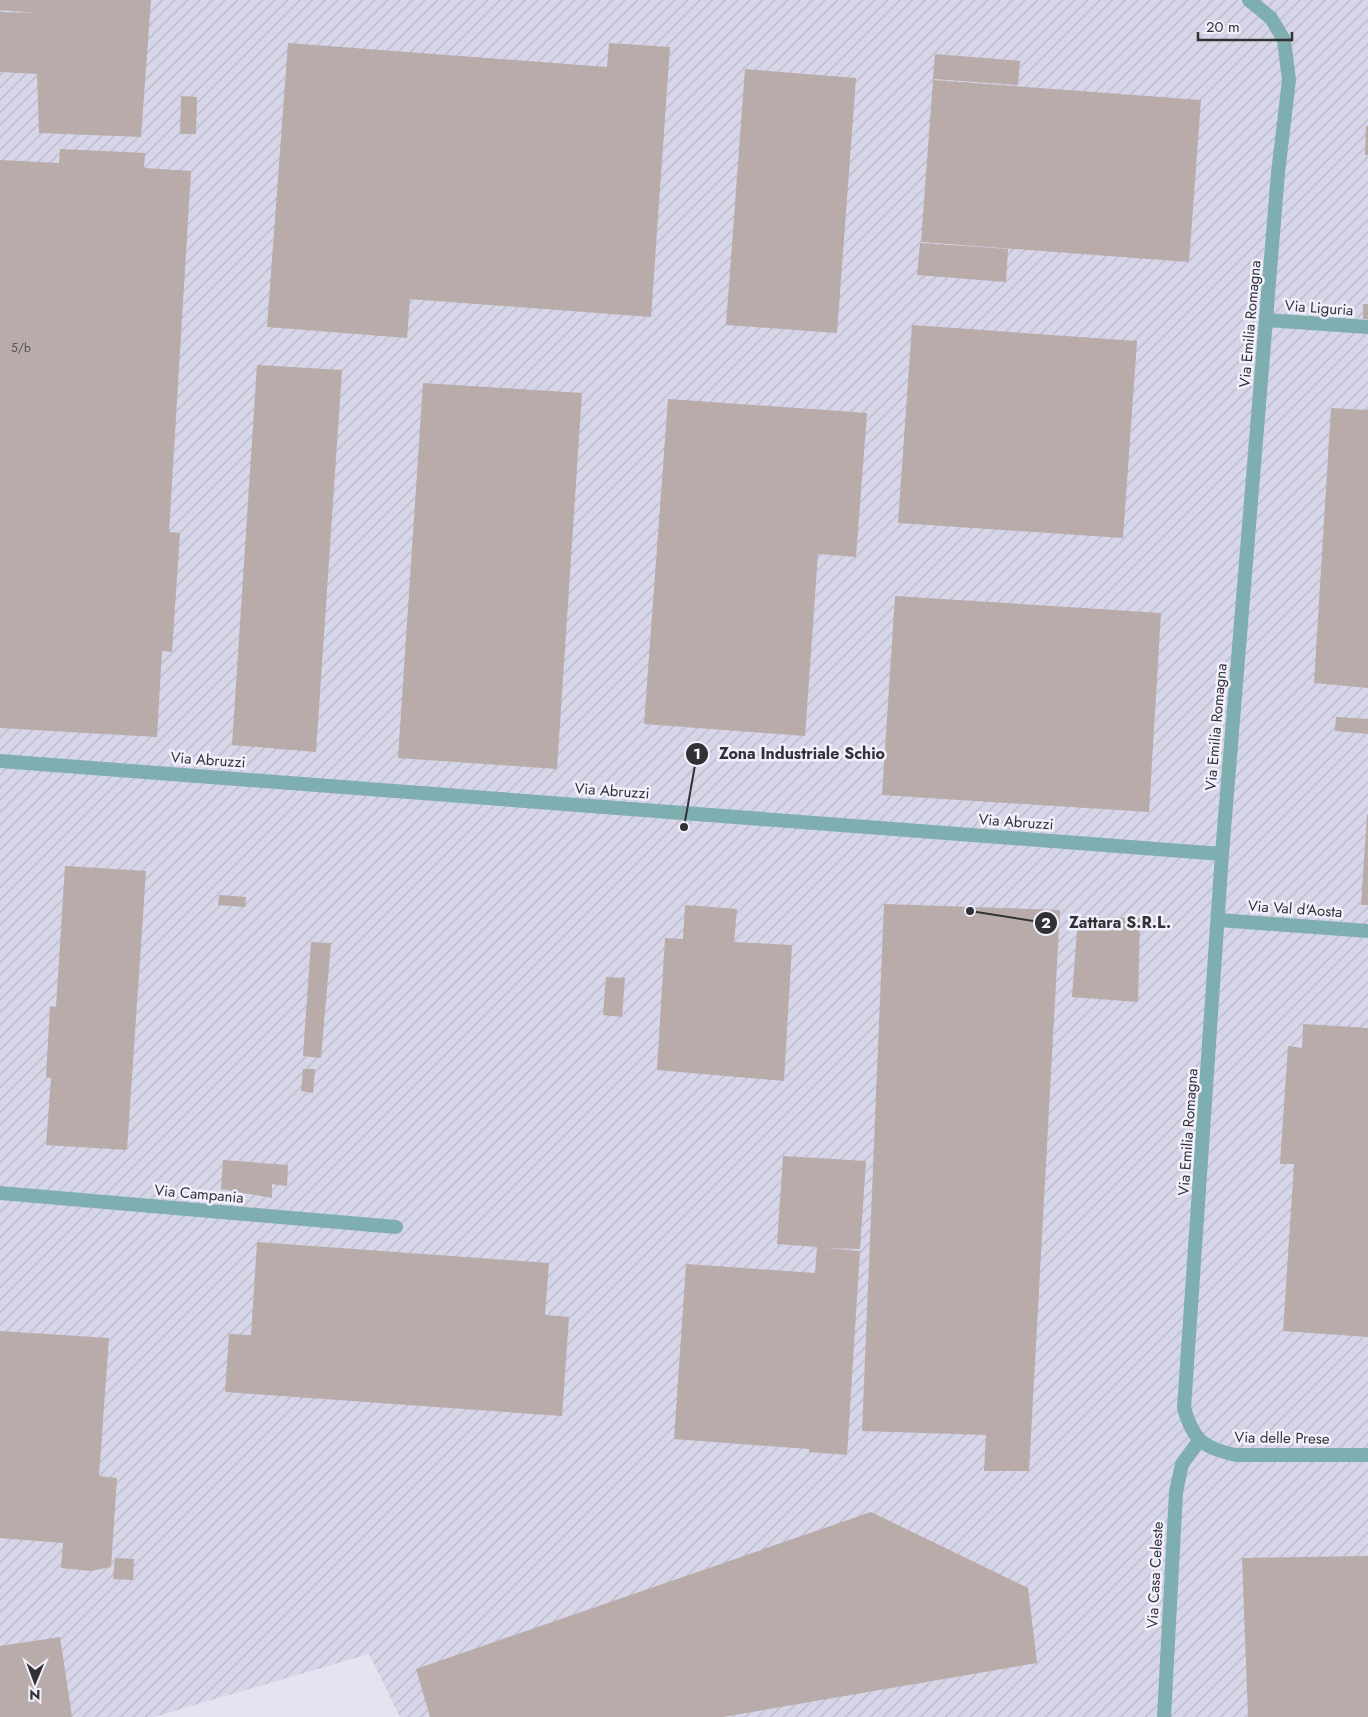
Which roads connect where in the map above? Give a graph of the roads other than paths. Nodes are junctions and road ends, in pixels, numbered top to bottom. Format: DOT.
graph roads {
  1 [pos="1249,0"];
  2 [pos="1267,320"];
  3 [pos="1368,327"];
  4 [pos="0,761"];
  5 [pos="1222,854"];
  6 [pos="1219,920"];
  7 [pos="1368,931"];
  8 [pos="0,1193"];
  9 [pos="396,1227"];
  10 [pos="1199,1440"];
  11 [pos="1368,1455"];
  12 [pos="1164,1717"];
  1 -- 2 [label="street, Via Emilia Romagna"];
  2 -- 3 [label="street, Via Liguria"];
  2 -- 5 [label="street, Via Emilia Romagna"];
  4 -- 5 [label="street, Via Abruzzi"];
  5 -- 6 [label="street, Via Emilia Romagna"];
  6 -- 7 [label="street, Via Val d'Aosta"];
  6 -- 10 [label="street, Via Emilia Romagna"];
  8 -- 9 [label="street, Via Campania"];
  10 -- 11 [label="street, Via delle Prese"];
  10 -- 12 [label="street, Via Casa Celeste"];
}
